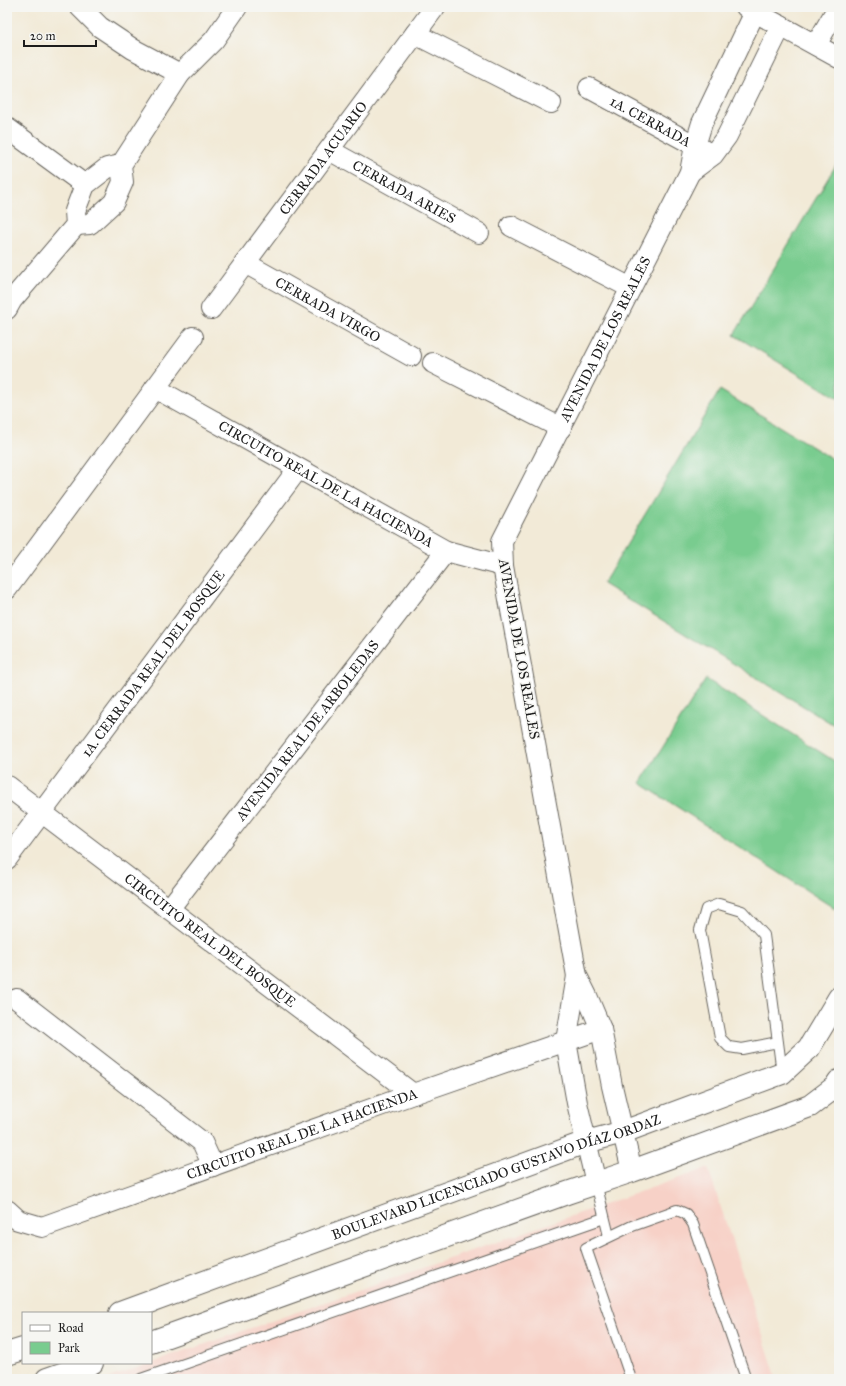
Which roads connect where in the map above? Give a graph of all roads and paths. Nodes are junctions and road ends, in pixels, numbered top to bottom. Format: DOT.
graph roads {
  1 [pos="80,7"];
  2 [pos="237,7"];
  3 [pos="435,7"];
  4 [pos="838,7"];
  5 [pos="751,9"];
  6 [pos="781,26"];
  7 [pos="415,34"];
  8 [pos="816,45"];
  9 [pos="839,58"];
  10 [pos="180,74"];
  11 [pos="589,88"];
  12 [pos="551,103"];
  13 [pos="7,128"];
  14 [pos="694,146"];
  15 [pos="328,150"];
  16 [pos="713,155"];
  17 [pos="121,165"];
  18 [pos="690,172"];
  19 [pos="85,185"];
  20 [pos="76,225"];
  21 [pos="511,226"];
  22 [pos="479,233"];
  23 [pos="245,263"];
  24 [pos="631,288"];
  25 [pos="9,302"];
  26 [pos="210,309"];
  27 [pos="194,337"];
  28 [pos="410,356"];
  29 [pos="434,363"];
  30 [pos="156,388"];
  31 [pos="561,428"];
  32 [pos="298,469"];
  33 [pos="446,551"];
  34 [pos="503,566"];
  35 [pos="7,590"];
  36 [pos="7,786"];
  37 [pos="42,812"];
  38 [pos="7,859"];
  39 [pos="169,910"];
  40 [pos="577,976"];
  41 [pos="839,998"];
  42 [pos="17,999"];
  43 [pos="601,1029"];
  44 [pos="566,1041"];
  45 [pos="778,1042"];
  46 [pos="782,1073"];
  47 [pos="838,1084"];
  48 [pos="412,1094"];
  49 [pos="623,1132"];
  50 [pos="586,1142"];
  51 [pos="213,1166"];
  52 [pos="632,1171"];
  53 [pos="596,1183"];
  54 [pos="7,1210"];
  55 [pos="604,1218"];
  56 [pos="609,1236"];
  57 [pos="123,1312"];
  58 [pos="152,1342"];
  59 [pos="22,1348"];
  60 [pos="7,1354"];
  61 [pos="89,1364"];
  62 [pos="47,1379"];
  63 [pos="141,1379"];
  64 [pos="631,1379"];
  65 [pos="746,1379"];
  1 -- 10 [label="street"];
  2 -- 10 [label="street"];
  3 -- 7 [label="street, CERRADA ACUARIO"];
  4 -- 8 [label="street"];
  5 -- 6 [label="street"];
  5 -- 14 [label="street, AVENIDA DE LOS REALES"];
  6 -- 8 [label="street"];
  6 -- 16 [label="street, AVENIDA DE LOS REALES"];
  7 -- 12 [label="street"];
  7 -- 15 [label="street, CERRADA ACUARIO"];
  8 -- 9 [label="street"];
  10 -- 17 [label="street"];
  11 -- 14 [label="street, 1A. CERRADA"];
  13 -- 19 [label="street"];
  14 -- 16 [label="street, 1A. CERRADA"];
  14 -- 18 [label="street, AVENIDA DE LOS REALES"];
  15 -- 22 [label="street, CERRADA ARIES"];
  15 -- 23 [label="street, CERRADA ACUARIO"];
  16 -- 18 [label="street, AVENIDA DE LOS REALES"];
  17 -- 19 [label="street"];
  17 -- 20 [label="street"];
  18 -- 24 [label="street, AVENIDA DE LOS REALES"];
  19 -- 20 [label="street"];
  20 -- 25 [label="street"];
  21 -- 24 [label="street"];
  23 -- 26 [label="street, CERRADA ACUARIO"];
  23 -- 28 [label="street, CERRADA VIRGO"];
  24 -- 31 [label="street, AVENIDA DE LOS REALES"];
  27 -- 30 [label="street"];
  29 -- 31 [label="street"];
  30 -- 32 [label="street, CIRCUITO REAL DE LA HACIENDA"];
  30 -- 35 [label="street"];
  31 -- 34 [label="street, AVENIDA DE LOS REALES"];
  32 -- 33 [label="street, CIRCUITO REAL DE LA HACIENDA"];
  32 -- 37 [label="street, 1A. CERRADA REAL DEL BOSQUE"];
  33 -- 34 [label="street, CIRCUITO REAL DE LA HACIENDA"];
  33 -- 39 [label="street, AVENIDA REAL DE ARBOLEDAS"];
  34 -- 40 [label="street, AVENIDA DE LOS REALES"];
  36 -- 37 [label="street, CIRCUITO REAL DEL BOSQUE"];
  37 -- 38 [label="street, 1A. CERRADA REAL DEL BOSQUE"];
  37 -- 39 [label="street, CIRCUITO REAL DEL BOSQUE"];
  39 -- 48 [label="street, CIRCUITO REAL DEL BOSQUE"];
  40 -- 43 [label="street, AVENIDA DE LOS REALES"];
  40 -- 44 [label="street, AVENIDA DE LOS REALES"];
  41 -- 46 [label="street, BOULEVARD LICENCIADO GUSTAVO DÍAZ ORDAZ"];
  42 -- 51 [label="street"];
  43 -- 44 [label="street, CIRCUITO REAL DE LA HACIENDA"];
  43 -- 49 [label="street, AVENIDA DE LOS REALES"];
  44 -- 48 [label="street, CIRCUITO REAL DE LA HACIENDA"];
  44 -- 50 [label="street, AVENIDA DE LOS REALES"];
  45 -- 45 [label="lane"];
  45 -- 46 [label="lane"];
  46 -- 49 [label="street, BOULEVARD LICENCIADO GUSTAVO DÍAZ ORDAZ"];
  47 -- 52 [label="street"];
  48 -- 51 [label="street, CIRCUITO REAL DE LA HACIENDA"];
  49 -- 50 [label="street, BOULEVARD LICENCIADO GUSTAVO DÍAZ ORDAZ"];
  49 -- 52 [label="street, AVENIDA DE LOS REALES"];
  50 -- 53 [label="street, AVENIDA DE LOS REALES"];
  50 -- 57 [label="street, BOULEVARD LICENCIADO GUSTAVO DÍAZ ORDAZ"];
  51 -- 54 [label="street, CIRCUITO REAL DE LA HACIENDA"];
  52 -- 53 [label="street"];
  53 -- 55 [label="lane"];
  53 -- 58 [label="street"];
  55 -- 56 [label="lane"];
  55 -- 63 [label="lane"];
  56 -- 64 [label="lane"];
  56 -- 65 [label="lane"];
  59 -- 60 [label="street"];
  61 -- 62 [label="street"];
}
